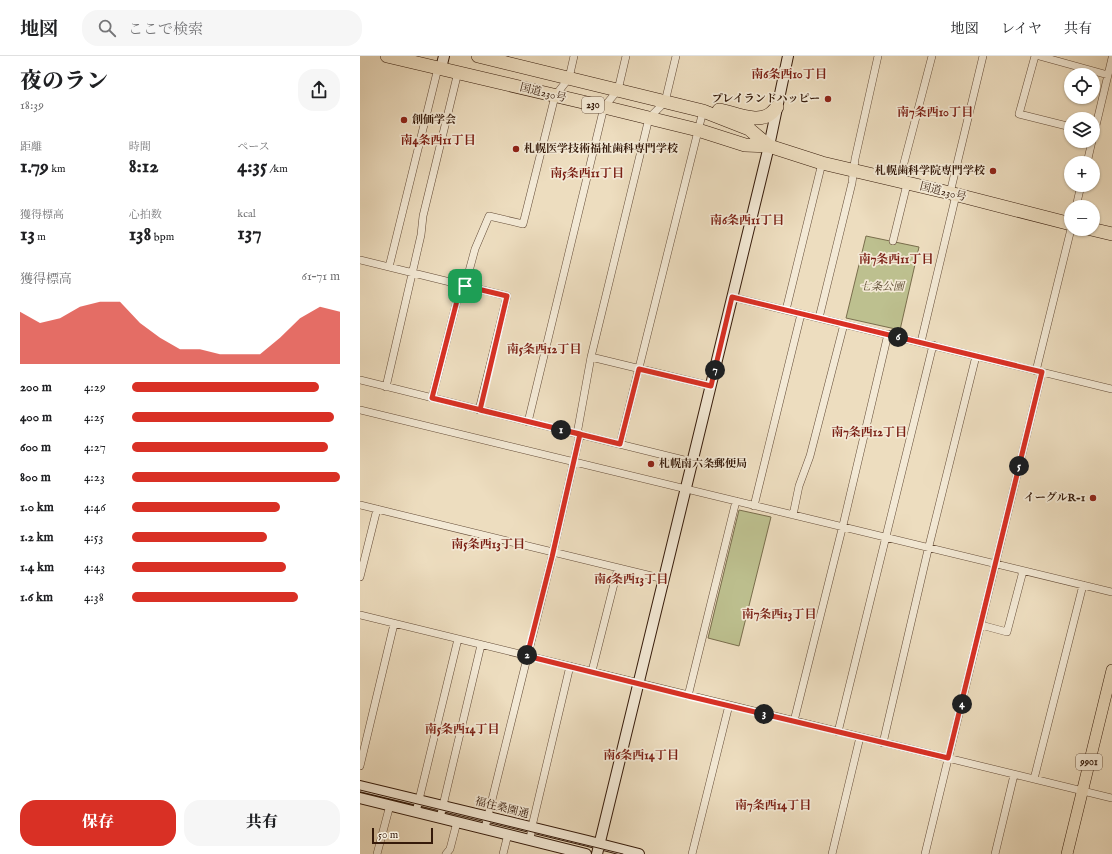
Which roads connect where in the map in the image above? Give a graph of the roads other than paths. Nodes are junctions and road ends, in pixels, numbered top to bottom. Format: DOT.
graph roads {
  1 [pos="387,56"];
  2 [pos="478,56"];
  3 [pos="574,56"];
  4 [pos="626,56"];
  5 [pos="676,56"];
  6 [pos="788,56"];
  7 [pos="878,56"];
  8 [pos="932,56"];
  9 [pos="983,56"];
  10 [pos="1034,56"];
  11 [pos="1039,56"];
  12 [pos="1059,58"];
  13 [pos="1112,58"];
  14 [pos="417,59"];
  15 [pos="441,64"];
  16 [pos="458,72"];
  17 [pos="1108,75"];
  18 [pos="568,78"];
  19 [pos="618,90"];
  20 [pos="1104,90"];
  21 [pos="1112,92"];
  22 [pos="555,96"];
  23 [pos="665,102"];
  24 [pos="604,107"];
  25 [pos="777,107"];
  26 [pos="703,110"];
  27 [pos="1099,112"];
  28 [pos="648,118"];
  29 [pos="1064,125"];
  30 [pos="698,130"];
  31 [pos="769,146"];
  32 [pos="822,163"];
  33 [pos="853,171"];
  34 [pos="903,183"];
  35 [pos="953,194"];
  36 [pos="1064,222"];
  37 [pos="1100,231"];
  38 [pos="1112,234"];
  39 [pos="1069,236"];
  40 [pos="893,241"];
  41 [pos="360,260"];
  42 [pos="389,267"];
  43 [pos="412,273"];
  44 [pos="463,285"];
  45 [pos="732,297"];
  46 [pos="786,310"];
  47 [pos="801,314"];
  48 [pos="819,318"];
  49 [pos="844,324"];
  50 [pos="888,334"];
  51 [pos="921,342"];
  52 [pos="933,346"];
  53 [pos="976,356"];
  54 [pos="591,357"];
  55 [pos="639,369"];
  56 [pos="1039,371"];
  57 [pos="360,380"];
  58 [pos="711,386"];
  59 [pos="386,387"];
  60 [pos="1112,389"];
  61 [pos="432,398"];
  62 [pos="360,410"];
  63 [pos="480,410"];
  64 [pos="528,422"];
  65 [pos="578,434"];
  66 [pos="620,444"];
  67 [pos="574,462"];
  68 [pos="692,462"];
  69 [pos="686,489"];
  70 [pos="736,501"];
  71 [pos="360,505"];
  72 [pos="754,506"];
  73 [pos="377,509"];
  74 [pos="793,515"];
  75 [pos="842,527"];
  76 [pos="886,538"];
  77 [pos="929,548"];
  78 [pos="553,552"];
  79 [pos="996,564"];
  80 [pos="618,568"];
  81 [pos="1023,571"];
  82 [pos="360,577"];
  83 [pos="664,579"];
  84 [pos="1083,585"];
  85 [pos="1112,592"];
  86 [pos="360,615"];
  87 [pos="394,624"];
  88 [pos="981,625"];
  89 [pos="458,639"];
  90 [pos="482,645"];
  91 [pos="527,656"];
  92 [pos="570,666"];
  93 [pos="1112,670"];
  94 [pos="592,672"];
  95 [pos="638,683"];
  96 [pos="688,696"];
  97 [pos="729,705"];
  98 [pos="794,721"];
  99 [pos="838,732"];
  100 [pos="860,737"];
  101 [pos="883,743"];
  102 [pos="948,758"];
  103 [pos="360,766"];
  104 [pos="1014,775"];
  105 [pos="1034,779"];
  106 [pos="360,786"];
  107 [pos="1082,791"];
  108 [pos="360,798"];
  109 [pos="1112,798"];
  110 [pos="419,800"];
  111 [pos="390,806"];
  112 [pos="443,806"];
  113 [pos="416,812"];
  114 [pos="487,817"];
  115 [pos="440,818"];
  116 [pos="457,822"];
  117 [pos="484,828"];
  118 [pos="533,828"];
  119 [pos="508,834"];
  120 [pos="530,839"];
  121 [pos="598,849"];
  122 [pos="377,854"];
  123 [pos="446,854"];
  124 [pos="503,854"];
  125 [pos="586,854"];
  126 [pos="639,854"];
  127 [pos="692,854"];
  128 [pos="832,854"];
  129 [pos="925,854"];
  130 [pos="995,854"];
  131 [pos="1067,854"];
  1 -- 14 [label="highway, 国道230号 / 230"];
  2 -- 18 [label="highway, 国道230号 / 230"];
  3 -- 18 [label="street"];
  4 -- 19 [label="street"];
  5 -- 23 [label="street"];
  6 -- 25 [label="street"];
  7 -- 33 [label="street"];
  8 -- 34 [label="street"];
  9 -- 35 [label="street"];
  10 -- 29 [label="street"];
  11 -- 12 [label="street"];
  12 -- 17 [label="street"];
  13 -- 17 [label="street"];
  14 -- 15 [label="highway, 国道230号 / 230"];
  15 -- 16 [label="highway, 国道230号 / 230"];
  15 -- 42 [label="street"];
  16 -- 22 [label="highway, 国道230号 / 230"];
  16 -- 43 [label="street"];
  17 -- 20 [label="street"];
  18 -- 19 [label="highway, 国道230号 / 230"];
  18 -- 22 [label="street"];
  19 -- 23 [label="highway, 国道230号 / 230"];
  19 -- 24 [label="street"];
  20 -- 21 [label="street"];
  20 -- 27 [label="street"];
  22 -- 24 [label="highway, 国道230号 / 230"];
  22 -- 44 [label="street"];
  23 -- 26 [label="highway, 国道230号 / 230"];
  23 -- 28 [label="street"];
  24 -- 28 [label="highway, 国道230号 / 230"];
  24 -- 64 [label="street"];
  25 -- 26 [label="highway"];
  25 -- 31 [label="street"];
  26 -- 30 [label="street"];
  26 -- 31 [label="highway, 国道230号 / 230"];
  28 -- 30 [label="highway, 国道230号 / 230"];
  28 -- 54 [label="street"];
  30 -- 31 [label="highway, 国道230号 / 230"];
  30 -- 55 [label="street"];
  31 -- 32 [label="highway, 国道230号 / 230"];
  31 -- 45 [label="street"];
  32 -- 33 [label="highway, 国道230号 / 230"];
  32 -- 46 [label="street"];
  33 -- 34 [label="highway, 国道230号 / 230"];
  33 -- 48 [label="street"];
  34 -- 35 [label="highway, 国道230号 / 230"];
  34 -- 40 [label="street"];
  35 -- 36 [label="highway, 国道230号 / 230"];
  35 -- 51 [label="street"];
  37 -- 38 [label="highway"];
  39 -- 56 [label="street"];
  41 -- 42 [label="street"];
  42 -- 43 [label="street"];
  43 -- 44 [label="street"];
  43 -- 59 [label="street"];
  44 -- 61 [label="street"];
  44 -- 63 [label="street"];
  45 -- 46 [label="street"];
  45 -- 58 [label="street"];
  46 -- 47 [label="street"];
  47 -- 48 [label="street"];
  47 -- 72 [label="street"];
  48 -- 49 [label="street"];
  49 -- 50 [label="street"];
  49 -- 74 [label="street"];
  50 -- 51 [label="street"];
  50 -- 75 [label="street"];
  51 -- 52 [label="street"];
  52 -- 53 [label="street"];
  52 -- 76 [label="street"];
  53 -- 56 [label="street"];
  53 -- 77 [label="street"];
  54 -- 55 [label="street"];
  54 -- 65 [label="street"];
  55 -- 58 [label="street"];
  55 -- 66 [label="street"];
  56 -- 60 [label="street"];
  56 -- 79 [label="street"];
  57 -- 59 [label="street"];
  58 -- 68 [label="street"];
  59 -- 61 [label="street"];
  61 -- 63 [label="street"];
  62 -- 67 [label="street"];
  63 -- 64 [label="street"];
  64 -- 65 [label="street"];
  65 -- 66 [label="street"];
  65 -- 67 [label="street"];
  66 -- 68 [label="street"];
  67 -- 69 [label="street"];
  67 -- 78 [label="street"];
  68 -- 69 [label="street"];
  69 -- 70 [label="street"];
  69 -- 83 [label="street"];
  70 -- 72 [label="street"];
  70 -- 96 [label="street"];
  71 -- 73 [label="street"];
  72 -- 74 [label="street"];
  73 -- 78 [label="street"];
  73 -- 82 [label="street"];
  74 -- 75 [label="street"];
  75 -- 76 [label="street"];
  75 -- 98 [label="street"];
  76 -- 77 [label="street"];
  76 -- 99 [label="street"];
  77 -- 79 [label="street"];
  77 -- 101 [label="street"];
  78 -- 80 [label="street"];
  78 -- 91 [label="street"];
  79 -- 81 [label="street"];
  79 -- 88 [label="street"];
  80 -- 83 [label="street"];
  80 -- 94 [label="street"];
  81 -- 84 [label="street"];
  81 -- 88 [label="street"];
  83 -- 95 [label="street"];
  84 -- 85 [label="street"];
  84 -- 105 [label="street"];
  86 -- 87 [label="street"];
  87 -- 89 [label="street"];
  87 -- 103 [label="street"];
  88 -- 102 [label="street"];
  89 -- 90 [label="street"];
  89 -- 110 [label="street"];
  90 -- 91 [label="street"];
  90 -- 112 [label="street"];
  91 -- 92 [label="street"];
  91 -- 114 [label="street"];
  92 -- 94 [label="street"];
  92 -- 118 [label="street"];
  93 -- 107 [label="main road, 9901"];
  94 -- 95 [label="street"];
  95 -- 96 [label="street"];
  95 -- 121 [label="street"];
  96 -- 97 [label="street"];
  97 -- 98 [label="street"];
  97 -- 127 [label="street"];
  98 -- 99 [label="street"];
  99 -- 100 [label="street"];
  100 -- 101 [label="street"];
  100 -- 128 [label="street"];
  101 -- 102 [label="street"];
  102 -- 104 [label="street"];
  102 -- 129 [label="street"];
  104 -- 105 [label="street"];
  104 -- 130 [label="street"];
  105 -- 107 [label="street"];
  106 -- 110 [label="street, 福住桑園通"];
  107 -- 109 [label="street"];
  107 -- 131 [label="main road, 9901"];
  108 -- 111 [label="street"];
  110 -- 112 [label="street, 福住桑園通"];
  110 -- 113 [label="street"];
  111 -- 113 [label="street"];
  111 -- 122 [label="street"];
  112 -- 114 [label="street, 福住桑園通"];
  112 -- 115 [label="street"];
  113 -- 115 [label="street"];
  114 -- 117 [label="street"];
  114 -- 118 [label="street, 福住桑園通"];
  115 -- 116 [label="street"];
  116 -- 117 [label="street"];
  116 -- 123 [label="street"];
  117 -- 119 [label="street"];
  118 -- 120 [label="street"];
  118 -- 121 [label="street, 福住桑園通"];
  119 -- 120 [label="street"];
  119 -- 124 [label="street"];
  120 -- 125 [label="street"];
  121 -- 126 [label="street, 福住桑園通"];
}
